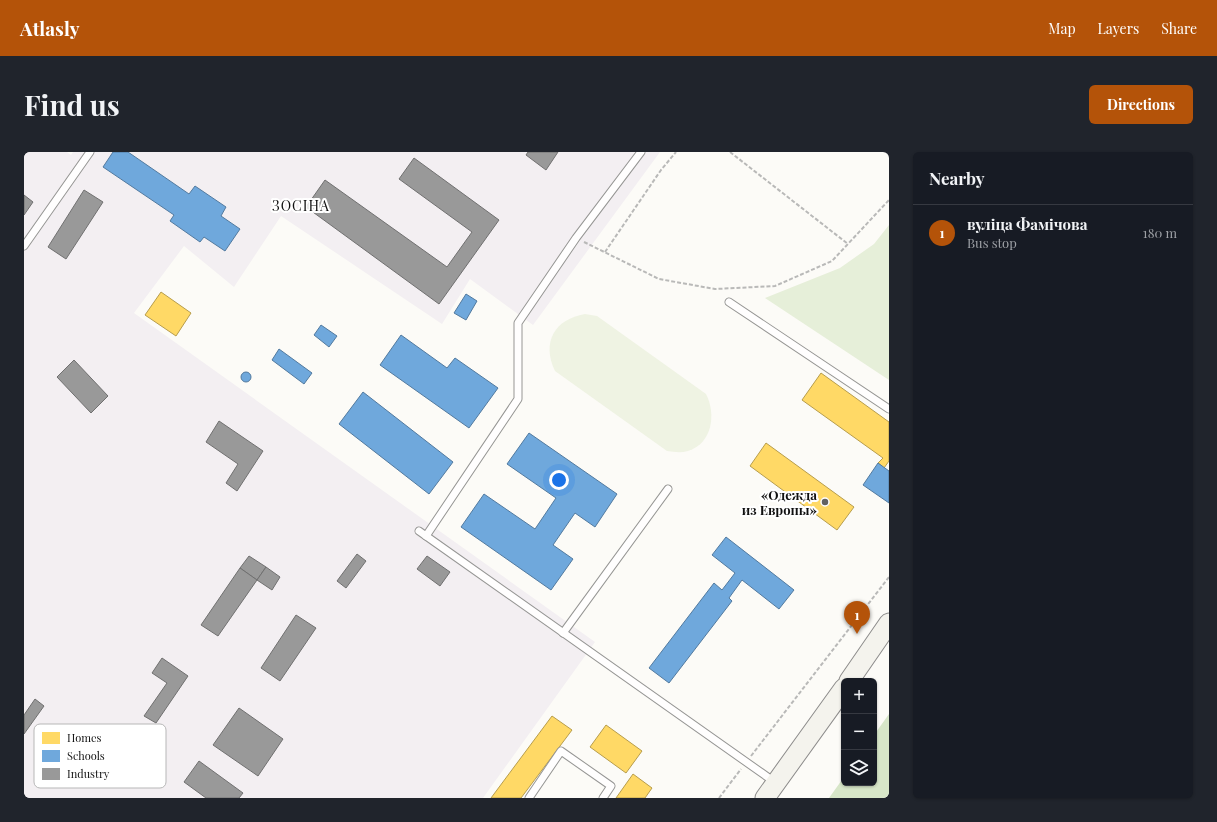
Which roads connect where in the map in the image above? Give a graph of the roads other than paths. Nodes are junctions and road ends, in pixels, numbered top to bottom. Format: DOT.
graph roads {
  1 [pos="90,152"];
  2 [pos="641,152"];
  3 [pos="24,246"];
  4 [pos="730,302"];
  5 [pos="889,408"];
  6 [pos="668,489"];
  7 [pos="419,531"];
  8 [pos="426,536"];
  9 [pos="889,623"];
  10 [pos="563,633"];
  11 [pos="851,678"];
  12 [pos="841,692"];
  13 [pos="770,791"];
  14 [pos="529,798"];
  15 [pos="603,798"];
  1 -- 3 [label="lane"];
  2 -- 8 [label="lane"];
  4 -- 5 [label="lane"];
  6 -- 10 [label="lane"];
  7 -- 8 [label="lane"];
  8 -- 10 [label="lane"];
  9 -- 11 [label="main road"];
  10 -- 13 [label="lane"];
  12 -- 13 [label="main road"];
  14 -- 15 [label="lane"];
}
